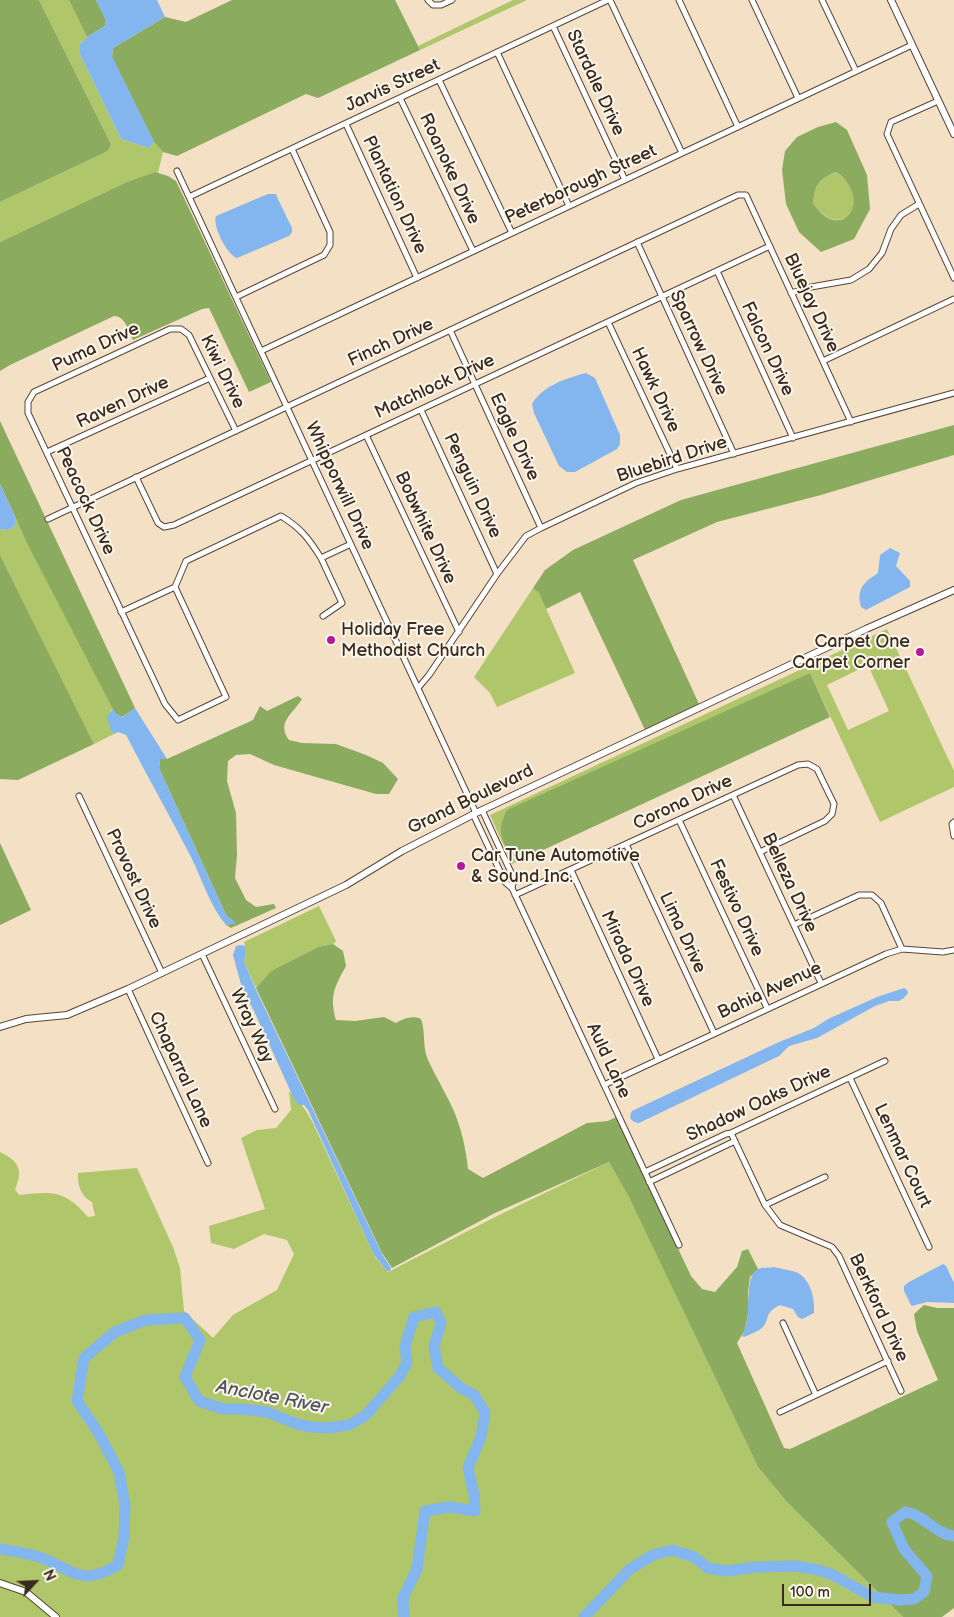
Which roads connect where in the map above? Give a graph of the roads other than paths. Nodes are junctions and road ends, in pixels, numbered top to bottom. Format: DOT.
graph roads {
  1 [pos="428,0"];
  2 [pos="452,0"];
  3 [pos="609,0"];
  4 [pos="679,0"];
  5 [pos="752,0"];
  6 [pos="822,0"];
  7 [pos="891,0"];
  8 [pos="553,26"];
  9 [pos="912,45"];
  10 [pos="497,52"];
  11 [pos="856,71"];
  12 [pos="439,80"];
  13 [pos="400,98"];
  14 [pos="798,98"];
  15 [pos="938,101"];
  16 [pos="346,124"];
  17 [pos="738,126"];
  18 [pos="954,134"];
  19 [pos="292,149"];
  20 [pos="682,153"];
  21 [pos="177,171"];
  22 [pos="625,180"];
  23 [pos="746,195"];
  24 [pos="189,198"];
  25 [pos="919,204"];
  26 [pos="568,206"];
  27 [pos="512,233"];
  28 [pos="637,242"];
  29 [pos="770,246"];
  30 [pos="473,251"];
  31 [pos="717,271"];
  32 [pos="417,278"];
  33 [pos="954,278"];
  34 [pos="792,293"];
  35 [pos="236,296"];
  36 [pos="662,297"];
  37 [pos="954,298"];
  38 [pos="608,322"];
  39 [pos="180,329"];
  40 [pos="450,330"];
  41 [pos="261,351"];
  42 [pos="823,361"];
  43 [pos="210,378"];
  44 [pos="475,384"];
  45 [pos="954,393"];
  46 [pos="28,402"];
  47 [pos="287,406"];
  48 [pos="421,410"];
  49 [pos="851,422"];
  50 [pos="236,430"];
  51 [pos="366,435"];
  52 [pos="793,438"];
  53 [pos="47,452"];
  54 [pos="734,454"];
  55 [pos="312,460"];
  56 [pos="677,469"];
  57 [pos="136,477"];
  58 [pos="72,507"];
  59 [pos="48,519"];
  60 [pos="541,528"];
  61 [pos="351,544"];
  62 [pos="321,558"];
  63 [pos="498,574"];
  64 [pos="176,587"];
  65 [pos="954,590"];
  66 [pos="121,612"];
  67 [pos="323,616"];
  68 [pos="459,632"];
  69 [pos="418,688"];
  70 [pos="733,795"];
  71 [pos="79,796"];
  72 [pos="477,812"];
  73 [pos="679,820"];
  74 [pos="954,822"];
  75 [pos="954,836"];
  76 [pos="626,844"];
  77 [pos="760,852"];
  78 [pos="571,870"];
  79 [pos="512,888"];
  80 [pos="515,895"];
  81 [pos="794,925"];
  82 [pos="902,949"];
  83 [pos="954,950"];
  84 [pos="202,954"];
  85 [pos="162,973"];
  86 [pos="821,982"];
  87 [pos="128,989"];
  88 [pos="767,1008"];
  89 [pos="0,1027"];
  90 [pos="714,1032"];
  91 [pos="658,1059"];
  92 [pos="885,1061"];
  93 [pos="850,1078"];
  94 [pos="604,1085"];
  95 [pos="275,1109"];
  96 [pos="732,1133"];
  97 [pos="735,1141"];
  98 [pos="208,1163"];
  99 [pos="645,1172"];
  100 [pos="825,1177"];
  101 [pos="649,1182"];
  102 [pos="765,1205"];
  103 [pos="679,1245"];
  104 [pos="929,1247"];
  105 [pos="783,1323"];
  106 [pos="888,1361"];
  107 [pos="902,1391"];
  108 [pos="816,1395"];
  109 [pos="780,1412"];
  110 [pos="0,1583"];
  111 [pos="56,1617"];
  1 -- 2 [label="street"];
  3 -- 8 [label="street, Jarvis Street"];
  3 -- 20 [label="street"];
  4 -- 17 [label="street"];
  5 -- 14 [label="street"];
  6 -- 11 [label="street"];
  7 -- 9 [label="street"];
  8 -- 10 [label="street, Jarvis Street"];
  8 -- 22 [label="street, Stardale Drive"];
  9 -- 11 [label="street, Peterborough Street"];
  9 -- 15 [label="street"];
  10 -- 12 [label="street, Jarvis Street"];
  10 -- 26 [label="street"];
  11 -- 14 [label="street, Peterborough Street"];
  12 -- 13 [label="street, Jarvis Street"];
  12 -- 27 [label="street"];
  13 -- 16 [label="street, Jarvis Street"];
  13 -- 30 [label="street, Roanoke Drive"];
  14 -- 17 [label="street, Peterborough Street"];
  15 -- 18 [label="street"];
  15 -- 25 [label="street"];
  16 -- 19 [label="street, Jarvis Street"];
  16 -- 32 [label="street, Plantation Drive"];
  17 -- 20 [label="street, Peterborough Street"];
  19 -- 24 [label="street, Jarvis Street"];
  19 -- 35 [label="street"];
  20 -- 22 [label="street, Peterborough Street"];
  21 -- 24 [label="street, Whipporwill Drive"];
  22 -- 26 [label="street, Peterborough Street"];
  23 -- 28 [label="street, Finch Drive"];
  23 -- 29 [label="street, Bluejay Drive"];
  24 -- 35 [label="street, Whipporwill Drive"];
  25 -- 33 [label="street"];
  25 -- 34 [label="street"];
  26 -- 27 [label="street, Peterborough Street"];
  27 -- 30 [label="street, Peterborough Street"];
  28 -- 36 [label="street, Sparrow Drive"];
  28 -- 40 [label="street, Finch Drive"];
  29 -- 31 [label="street, Matchlock Drive"];
  29 -- 34 [label="street, Bluejay Drive"];
  30 -- 32 [label="street, Peterborough Street"];
  31 -- 36 [label="street, Matchlock Drive"];
  31 -- 52 [label="street, Falcon Drive"];
  32 -- 41 [label="street, Peterborough Street"];
  34 -- 42 [label="street, Bluejay Drive"];
  35 -- 41 [label="street, Whipporwill Drive"];
  36 -- 38 [label="street, Matchlock Drive"];
  36 -- 54 [label="street, Sparrow Drive"];
  37 -- 42 [label="street"];
  38 -- 44 [label="street, Matchlock Drive"];
  38 -- 56 [label="street, Hawk Drive"];
  39 -- 43 [label="street, Kiwi Drive"];
  39 -- 46 [label="street, Puma Drive"];
  40 -- 44 [label="street, Eagle Drive"];
  40 -- 47 [label="street, Finch Drive"];
  41 -- 47 [label="street, Whipporwill Drive"];
  42 -- 49 [label="street, Bluejay Drive"];
  43 -- 50 [label="street, Kiwi Drive"];
  43 -- 53 [label="street, Raven Drive"];
  44 -- 48 [label="street, Matchlock Drive"];
  44 -- 60 [label="street, Eagle Drive"];
  45 -- 49 [label="street, Bluebird Drive"];
  46 -- 53 [label="street, Peacock Drive"];
  47 -- 50 [label="street, Finch Drive"];
  47 -- 55 [label="street, Whipporwill Drive"];
  48 -- 51 [label="street, Matchlock Drive"];
  48 -- 63 [label="street, Penguin Drive"];
  49 -- 52 [label="street, Bluebird Drive"];
  50 -- 57 [label="street, Finch Drive"];
  51 -- 55 [label="street, Matchlock Drive"];
  51 -- 68 [label="street, Bobwhite Drive"];
  52 -- 54 [label="street, Bluebird Drive"];
  53 -- 58 [label="street, Peacock Drive"];
  54 -- 56 [label="street, Bluebird Drive"];
  55 -- 57 [label="street, Matchlock Drive"];
  55 -- 61 [label="street, Whipporwill Drive"];
  56 -- 60 [label="street, Bluebird Drive"];
  57 -- 58 [label="street, Finch Drive"];
  58 -- 59 [label="street, Finch Drive"];
  58 -- 66 [label="street, Peacock Drive"];
  60 -- 63 [label="street, Bluebird Drive"];
  61 -- 62 [label="street"];
  61 -- 69 [label="street, Whipporwill Drive"];
  62 -- 64 [label="street"];
  62 -- 67 [label="street"];
  63 -- 68 [label="street, Bluebird Drive"];
  64 -- 66 [label="street"];
  64 -- 66 [label="street, Peacock Drive"];
  65 -- 72 [label="street, Grand Boulevard"];
  68 -- 69 [label="street, Bluebird Drive"];
  69 -- 72 [label="street, Whipporwill Drive"];
  70 -- 73 [label="street, Corona Drive"];
  70 -- 77 [label="street, Belleza Drive"];
  70 -- 77 [label="street, Corona Drive"];
  71 -- 85 [label="street, Provost Drive"];
  72 -- 79 [label="street, Auld Lane"];
  72 -- 79 [label="street, Auld Lane"];
  72 -- 84 [label="street, Grand Boulevard"];
  73 -- 76 [label="street, Corona Drive"];
  73 -- 88 [label="street, Festivo Drive"];
  74 -- 75 [label="street"];
  76 -- 78 [label="street, Corona Drive"];
  76 -- 90 [label="street, Lima Drive"];
  77 -- 81 [label="street, Belleza Drive"];
  78 -- 80 [label="street, Corona Drive"];
  78 -- 91 [label="street, Mirada Drive"];
  79 -- 80 [label="street, Auld Lane"];
  80 -- 94 [label="street, Auld Lane"];
  81 -- 82 [label="street"];
  81 -- 86 [label="street, Belleza Drive"];
  82 -- 83 [label="street, Bahia Avenue"];
  82 -- 86 [label="street, Bahia Avenue"];
  84 -- 85 [label="street, Grand Boulevard"];
  84 -- 95 [label="street, Wray Way"];
  85 -- 87 [label="street, Grand Boulevard"];
  86 -- 88 [label="street, Bahia Avenue"];
  87 -- 89 [label="street, Grand Boulevard"];
  87 -- 98 [label="street, Chaparral Lane"];
  88 -- 90 [label="street, Bahia Avenue"];
  90 -- 91 [label="street, Bahia Avenue"];
  91 -- 94 [label="street, Bahia Avenue"];
  92 -- 93 [label="street, Shadow Oaks Drive"];
  93 -- 96 [label="street, Shadow Oaks Drive"];
  93 -- 104 [label="street, Lenmar Court"];
  94 -- 99 [label="street, Auld Lane"];
  96 -- 97 [label="street, Berkford Drive"];
  96 -- 99 [label="street, Shadow Oaks Drive"];
  97 -- 101 [label="street, Shadow Oaks Drive"];
  97 -- 102 [label="street, Berkford Drive"];
  99 -- 101 [label="street, Auld Lane"];
  100 -- 102 [label="street"];
  101 -- 103 [label="street, Auld Lane"];
  102 -- 106 [label="street, Berkford Drive"];
  105 -- 108 [label="street"];
  106 -- 107 [label="street, Berkford Drive"];
  106 -- 108 [label="street"];
  108 -- 109 [label="street"];
  110 -- 111 [label="street"];
}
